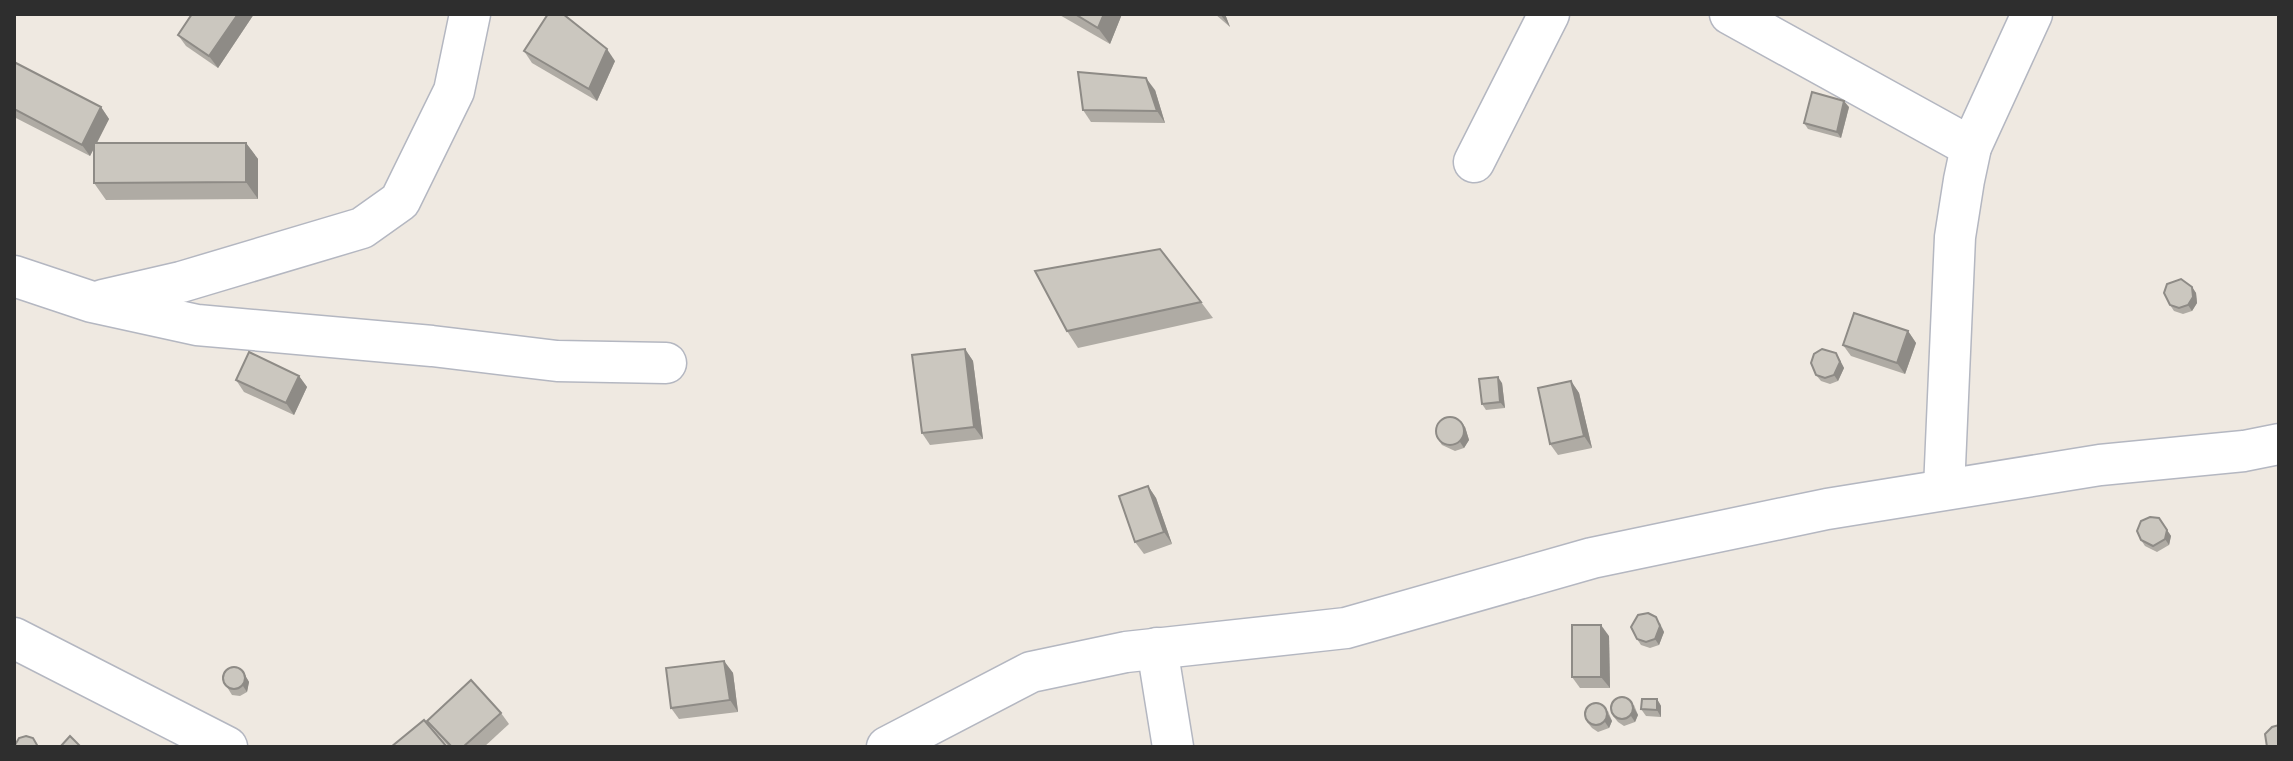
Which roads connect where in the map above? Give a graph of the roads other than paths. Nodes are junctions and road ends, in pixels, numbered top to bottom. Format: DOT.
graph roads {
  1 [pos="470,14"];
  2 [pos="1549,14"];
  3 [pos="1730,14"];
  4 [pos="2032,14"];
  5 [pos="1971,147"];
  6 [pos="1474,162"];
  7 [pos="14,276"];
  8 [pos="92,302"];
  9 [pos="666,363"];
  10 [pos="2279,444"];
  11 [pos="1944,489"];
  12 [pos="14,638"];
  13 [pos="1157,648"];
  14 [pos="227,747"];
  15 [pos="887,747"];
  16 [pos="1173,747"];
  1 -- 8 [label="street"];
  2 -- 6 [label="street"];
  3 -- 5 [label="street"];
  4 -- 5 [label="street"];
  5 -- 11 [label="street"];
  7 -- 8 [label="street"];
  8 -- 9 [label="street"];
  10 -- 11 [label="street"];
  11 -- 13 [label="street"];
  12 -- 14 [label="street"];
  13 -- 15 [label="street"];
  13 -- 16 [label="street"];
}
